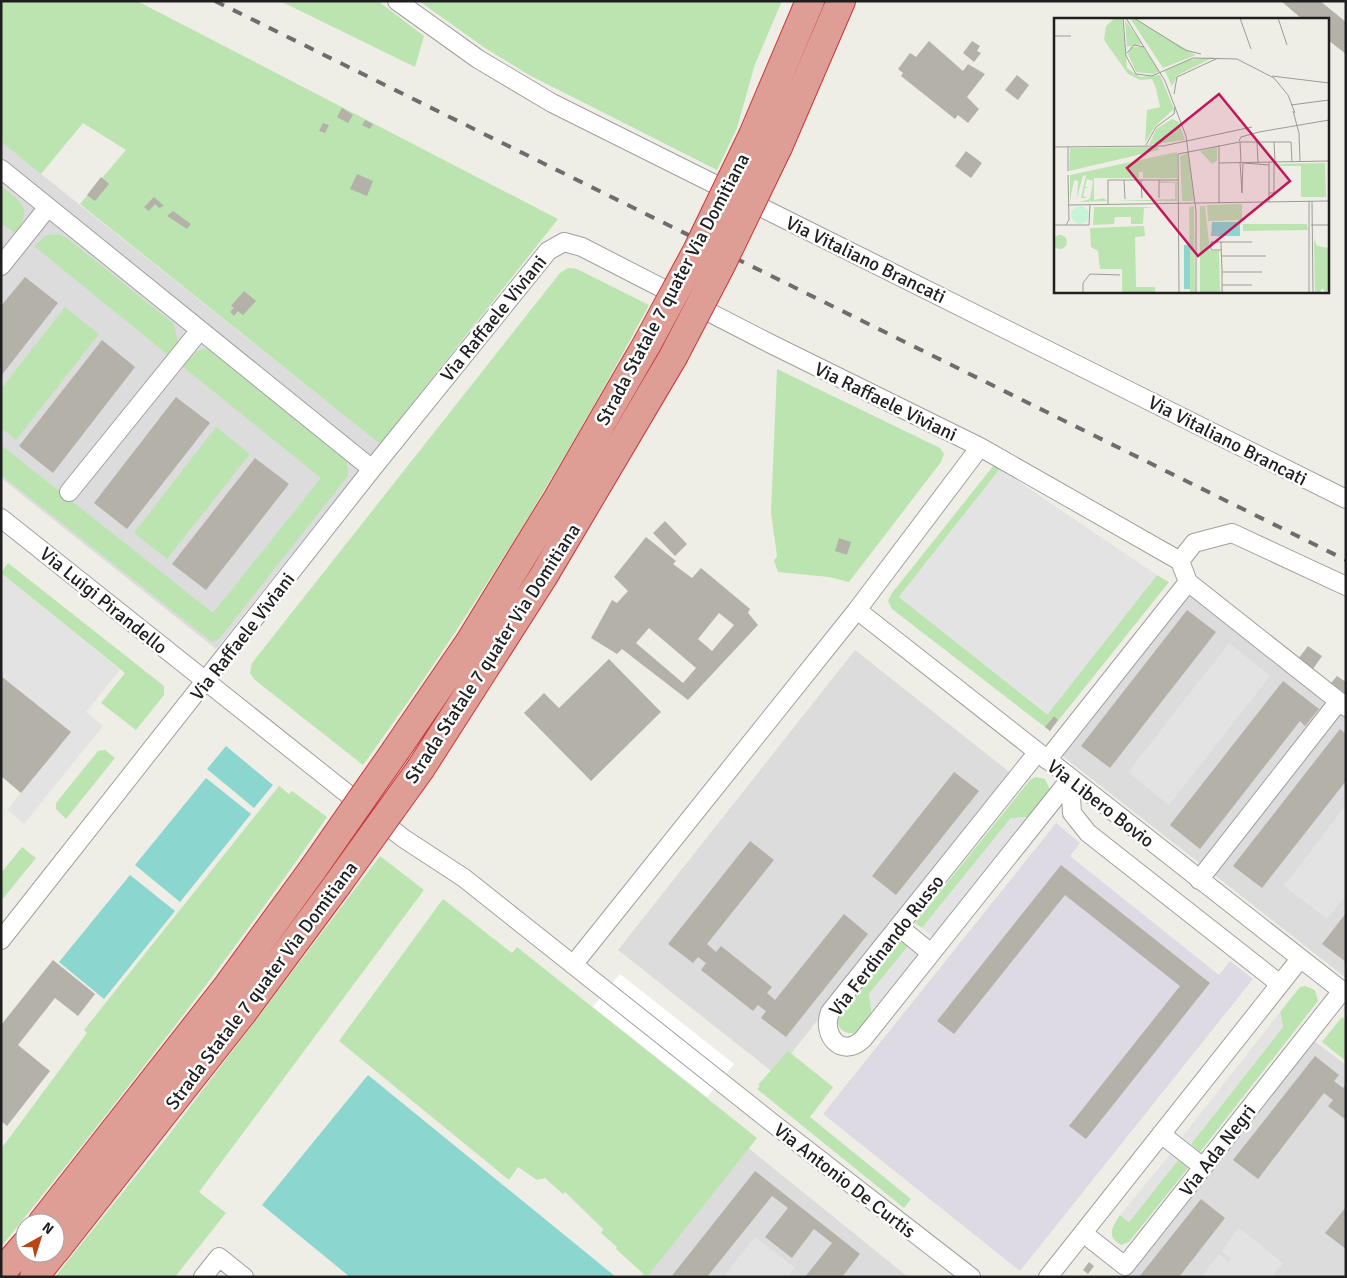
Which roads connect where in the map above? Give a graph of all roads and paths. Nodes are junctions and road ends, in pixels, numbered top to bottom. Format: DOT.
graph roads {
  1 [pos="397,1"];
  2 [pos="841,1"];
  3 [pos="804,8"];
  4 [pos="1,169"];
  5 [pos="48,207"];
  6 [pos="1,266"];
  7 [pos="200,330"];
  8 [pos="980,447"];
  9 [pos="372,469"];
  10 [pos="70,492"];
  11 [pos="1346,499"];
  12 [pos="1,518"];
  13 [pos="1180,561"];
  14 [pos="1188,582"];
  15 [pos="1346,586"];
  16 [pos="857,610"];
  17 [pos="206,681"];
  18 [pos="1342,704"];
  19 [pos="1042,757"];
  20 [pos="1070,779"];
  21 [pos="1199,880"];
  22 [pos="899,927"];
  23 [pos="1,940"];
  24 [pos="931,953"];
  25 [pos="1300,959"];
  26 [pos="573,965"];
  27 [pos="1280,984"];
  28 [pos="1344,993"];
  29 [pos="1161,1134"];
  30 [pos="1204,1167"];
  31 [pos="50,1213"];
  32 [pos="1083,1233"];
  33 [pos="65,1238"];
  34 [pos="15,1257"];
  35 [pos="45,1263"];
  36 [pos="1120,1271"];
  37 [pos="1,1273"];
  38 [pos="34,1277"];
  39 [pos="203,1277"];
  40 [pos="244,1277"];
  41 [pos="971,1277"];
  42 [pos="1048,1277"];
  1 -- 11 [label="street, Via Vitaliano Brancati"];
  2 -- 33 [label="highway, Strada Statale 7 quater Via Domitiana, bridge"];
  3 -- 31 [label="highway, Strada Statale 7 quater Via Domitiana, bridge"];
  4 -- 5 [label="street"];
  5 -- 6 [label="street"];
  5 -- 7 [label="street"];
  7 -- 9 [label="street"];
  7 -- 10 [label="street"];
  8 -- 9 [label="street, Via Raffaele Viviani"];
  8 -- 13 [label="street, Via Raffaele Viviani"];
  8 -- 16 [label="street"];
  9 -- 17 [label="street, Via Raffaele Viviani"];
  12 -- 17 [label="street, Via Luigi Pirandello"];
  13 -- 14 [label="street"];
  13 -- 15 [label="street"];
  14 -- 18 [label="street"];
  14 -- 19 [label="street, Via Ferdinando Russo"];
  16 -- 19 [label="street, Via Libero Bovio"];
  16 -- 26 [label="street"];
  17 -- 23 [label="street, Via Raffaele Viviani"];
  17 -- 26 [label="street, Via Luigi Pirandello"];
  18 -- 21 [label="street"];
  19 -- 20 [label="street, Via Libero Bovio"];
  19 -- 22 [label="street, Via Ferdinando Russo"];
  20 -- 21 [label="street, Via Libero Bovio"];
  20 -- 24 [label="street, Via Ferdinando Russo"];
  20 -- 27 [label="street"];
  21 -- 25 [label="street, Via Libero Bovio"];
  22 -- 24 [label="street"];
  22 -- 24 [label="street, Via Ferdinando Russo"];
  25 -- 27 [label="street"];
  25 -- 28 [label="street, Via Libero Bovio"];
  26 -- 41 [label="street, Via Antonio De Curtis"];
  27 -- 29 [label="street"];
  28 -- 30 [label="street, Via Ada Negri"];
  29 -- 30 [label="street"];
  29 -- 32 [label="street"];
  30 -- 36 [label="street, Via Ada Negri"];
  32 -- 36 [label="street, Via Ada Negri"];
  32 -- 42 [label="street"];
  34 -- 37 [label="highway"];
  35 -- 38 [label="highway, Strada Statale 7 quater Via Domitiana"];
  39 -- 40 [label="street"];
}
